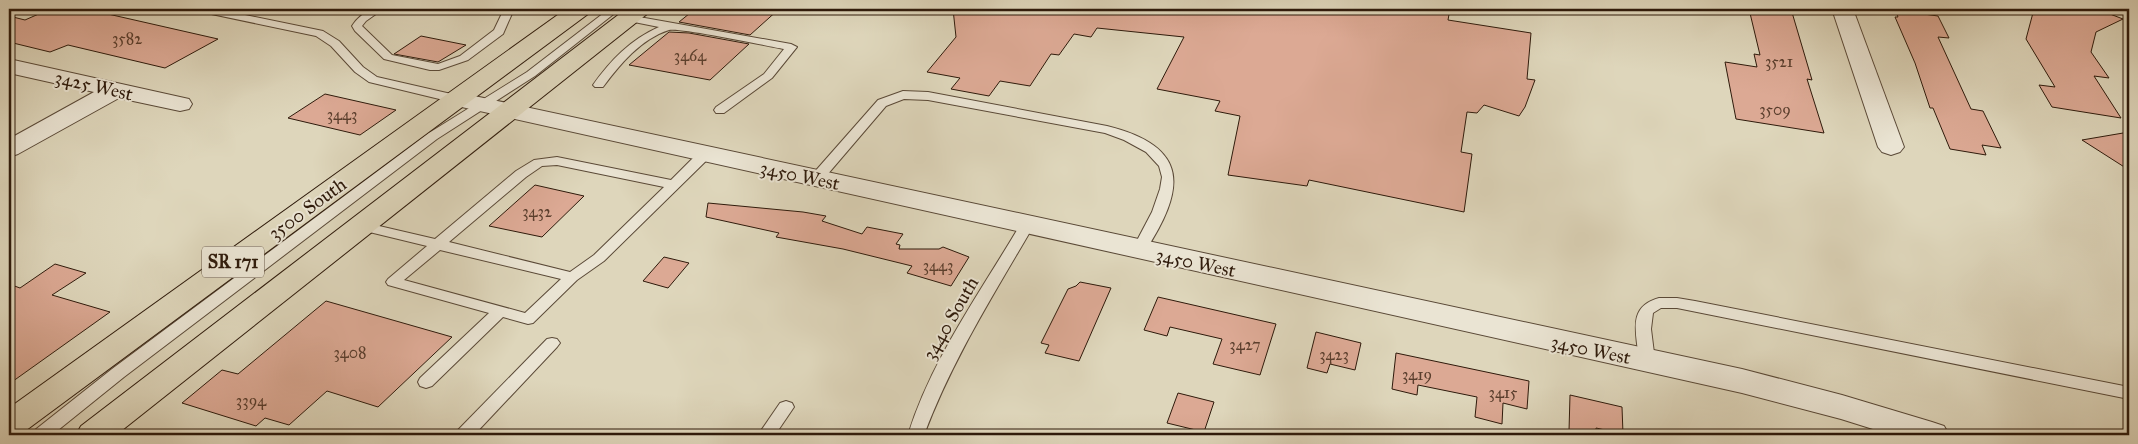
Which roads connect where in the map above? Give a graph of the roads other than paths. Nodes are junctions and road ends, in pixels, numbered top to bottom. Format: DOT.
graph roads {
  1 [pos="202,9"];
  2 [pos="378,9"];
  3 [pos="509,9"];
  4 [pos="580,9"];
  5 [pos="1842,9"];
  6 [pos="627,12"];
  7 [pos="670,25"];
  8 [pos="9,66"];
  9 [pos="599,85"];
  10 [pos="115,90"];
  11 [pos="470,102"];
  12 [pos="180,104"];
  13 [pos="720,110"];
  14 [pos="510,111"];
  15 [pos="1891,147"];
  16 [pos="9,148"];
  17 [pos="705,154"];
  18 [pos="816,179"];
  19 [pos="674,185"];
  20 [pos="1027,225"];
  21 [pos="362,226"];
  22 [pos="436,246"];
  23 [pos="1140,250"];
  24 [pos="572,277"];
  25 [pos="501,312"];
  26 [pos="552,343"];
  27 [pos="1647,361"];
  28 [pos="426,382"];
  29 [pos="2129,393"];
  30 [pos="786,407"];
  31 [pos="9,425"];
  32 [pos="41,435"];
  33 [pos="93,435"];
  34 [pos="464,435"];
  35 [pos="766,435"];
  36 [pos="916,435"];
  37 [pos="1932,435"];
  1 -- 11 [label="lane"];
  2 -- 3 [label="lane"];
  4 -- 11 [label="main road, 3500 South / SR 171"];
  5 -- 15 [label="street"];
  6 -- 7 [label="lane"];
  6 -- 11 [label="lane"];
  6 -- 14 [label="main road, SR 171"];
  7 -- 9 [label="lane"];
  7 -- 13 [label="lane"];
  8 -- 10 [label="street, 3425 West"];
  10 -- 12 [label="street, 3425 West"];
  10 -- 16 [label="street"];
  11 -- 14 [label="street, 3450 West"];
  11 -- 31 [label="main road, 3500 South / SR 171"];
  11 -- 32 [label="lane"];
  14 -- 17 [label="street, 3450 West"];
  14 -- 21 [label="main road, SR 171"];
  17 -- 18 [label="street, 3450 West"];
  17 -- 19 [label="lane"];
  18 -- 20 [label="street, 3450 West"];
  18 -- 23 [label="lane"];
  19 -- 22 [label="lane"];
  19 -- 24 [label="lane"];
  20 -- 23 [label="street, 3450 West"];
  20 -- 36 [label="lane, 3440 South"];
  21 -- 22 [label="lane"];
  21 -- 33 [label="main road, SR 171"];
  22 -- 24 [label="lane"];
  22 -- 25 [label="lane"];
  23 -- 27 [label="street, 3450 West"];
  24 -- 25 [label="lane"];
  25 -- 28 [label="lane"];
  26 -- 34 [label="lane"];
  27 -- 29 [label="lane"];
  27 -- 37 [label="street, 3450 West"];
  30 -- 35 [label="lane"];
}
